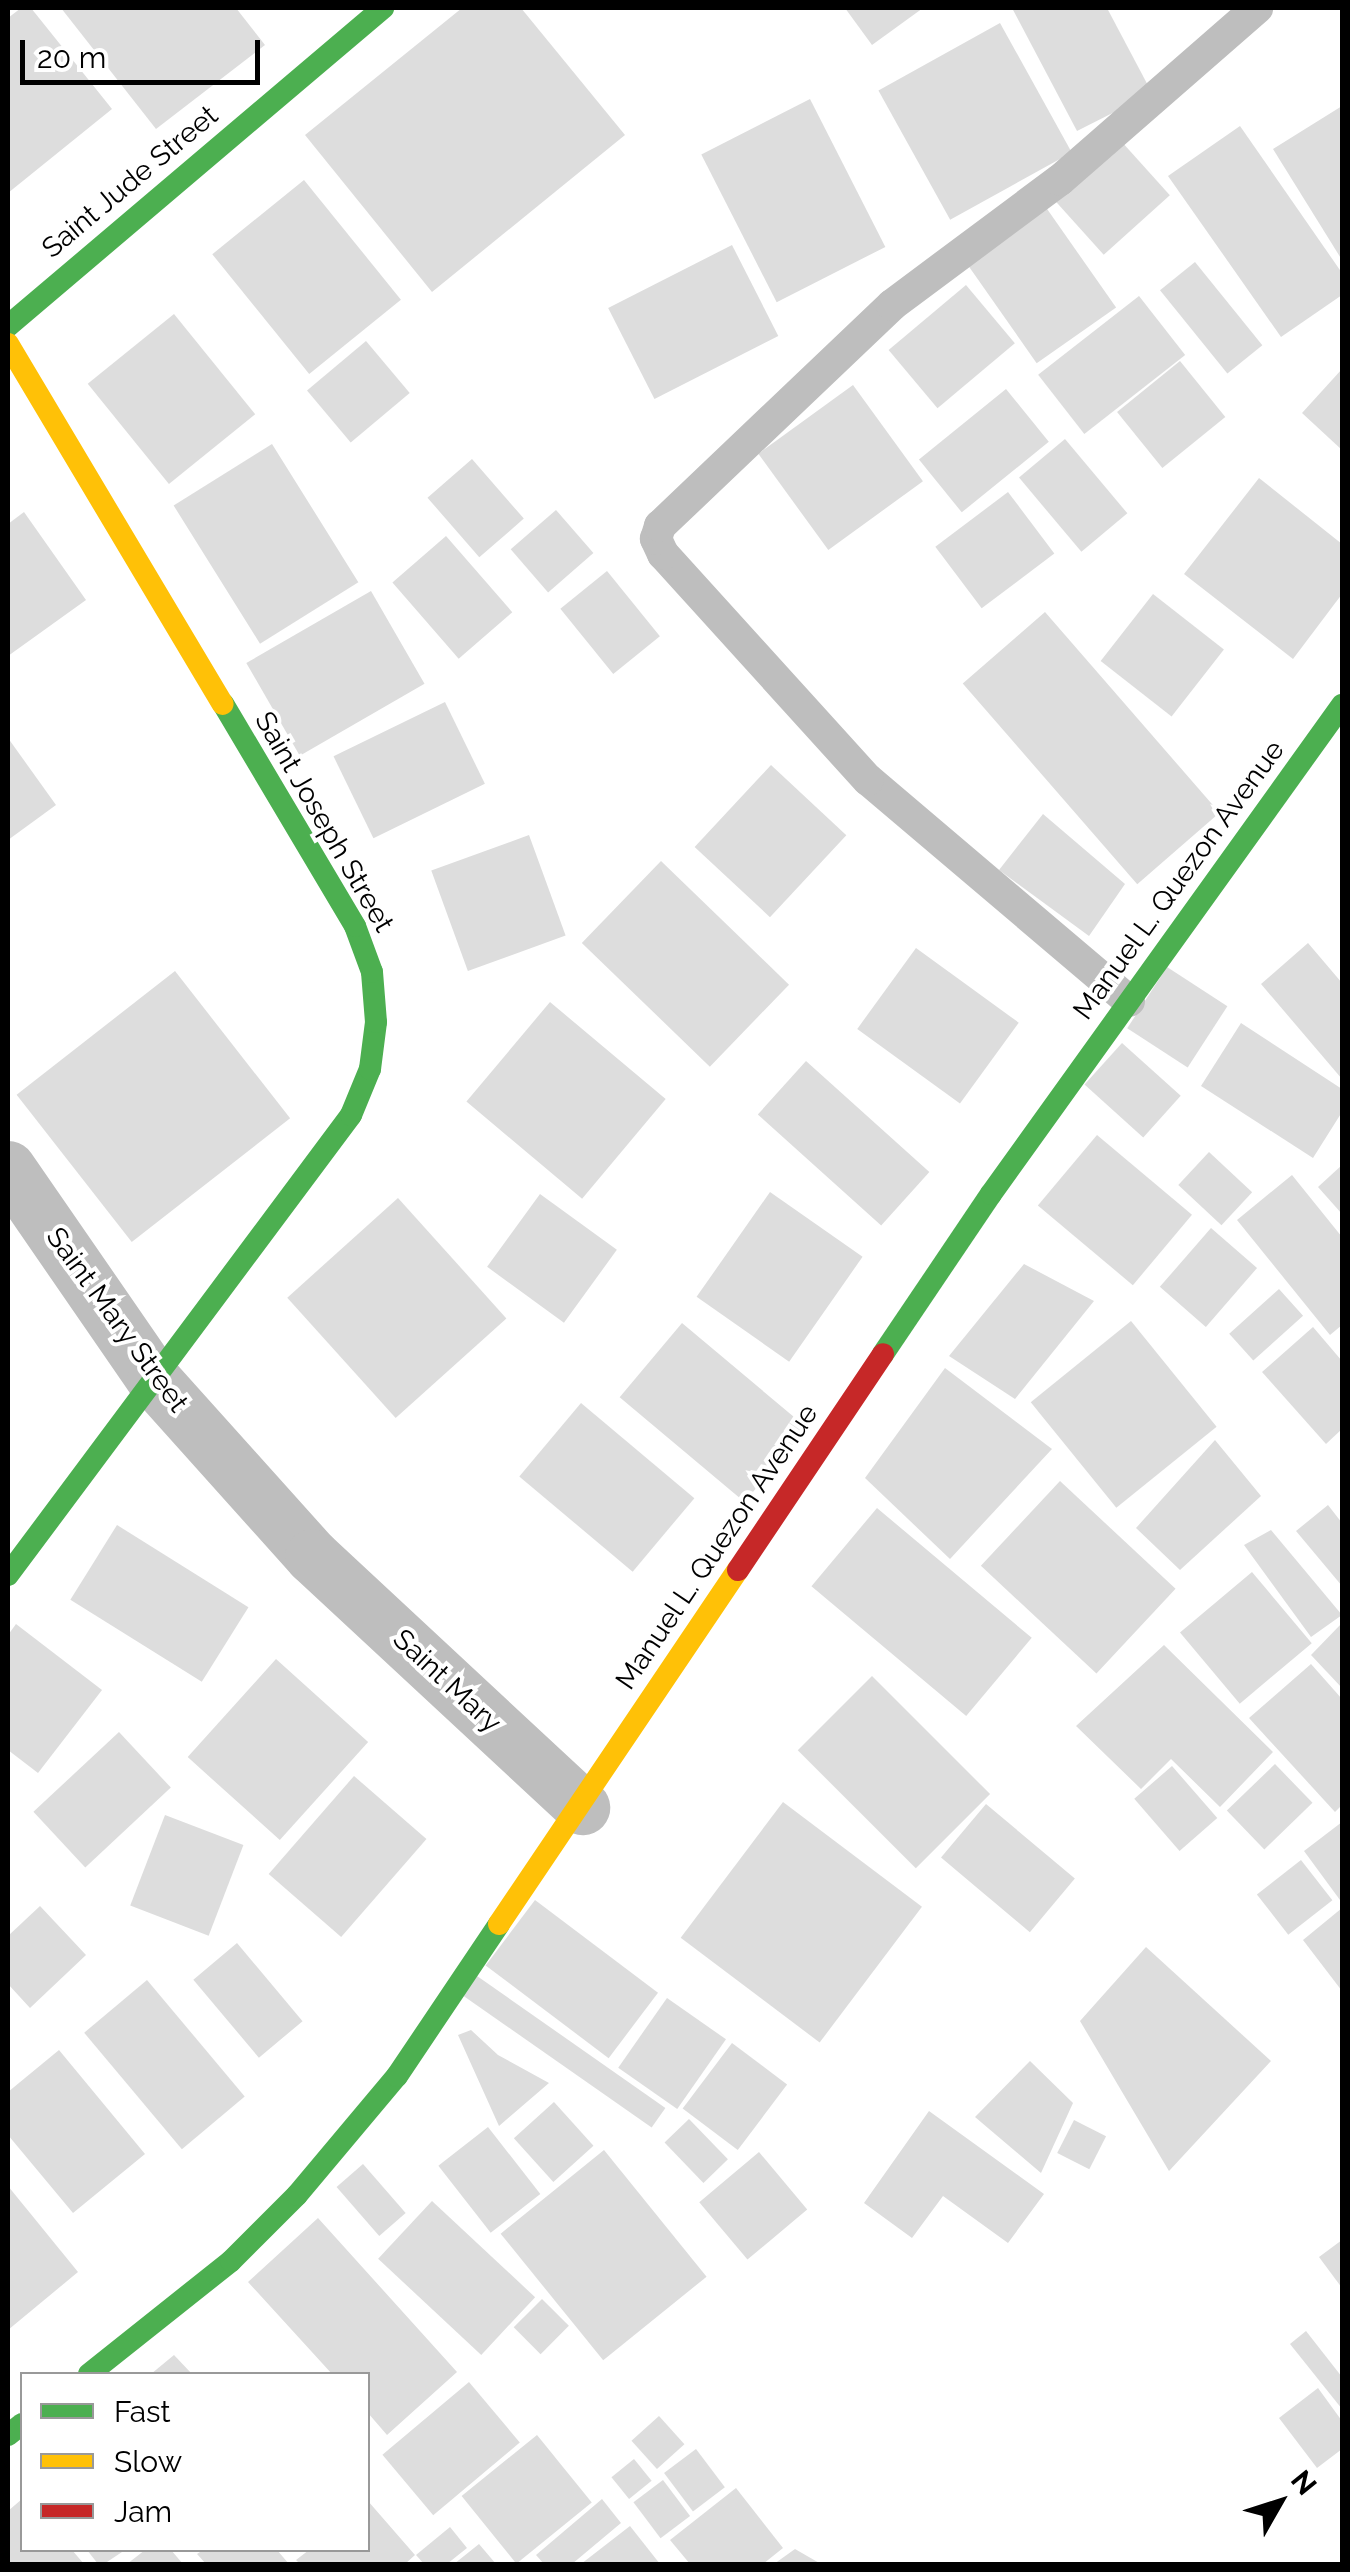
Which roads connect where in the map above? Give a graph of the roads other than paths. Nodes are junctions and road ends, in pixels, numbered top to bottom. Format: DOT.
graph roads {
  1 [pos="384,8"];
  2 [pos="1257,8"];
  3 [pos="8,326"];
  4 [pos="8,344"];
  5 [pos="1342,705"];
  6 [pos="1129,1001"];
  7 [pos="8,1168"];
  8 [pos="154,1380"];
  9 [pos="312,1556"];
  10 [pos="8,1575"];
  11 [pos="582,1806"];
  12 [pos="91,2372"];
  1 -- 3 [label="main road, Saint Jude Street"];
  2 -- 6 [label="lane"];
  4 -- 8 [label="main road, Saint Joseph Street"];
  5 -- 6 [label="main road, Manuel L. Quezon Avenue"];
  6 -- 11 [label="main road, Manuel L. Quezon Avenue"];
  7 -- 8 [label="street, Saint Mary Street"];
  8 -- 9 [label="street, Saint Mary Street"];
  8 -- 10 [label="main road, Saint Joseph Street"];
  9 -- 11 [label="street, Saint Mary"];
  11 -- 12 [label="main road, Manuel L. Quezon Avenue"];
}
